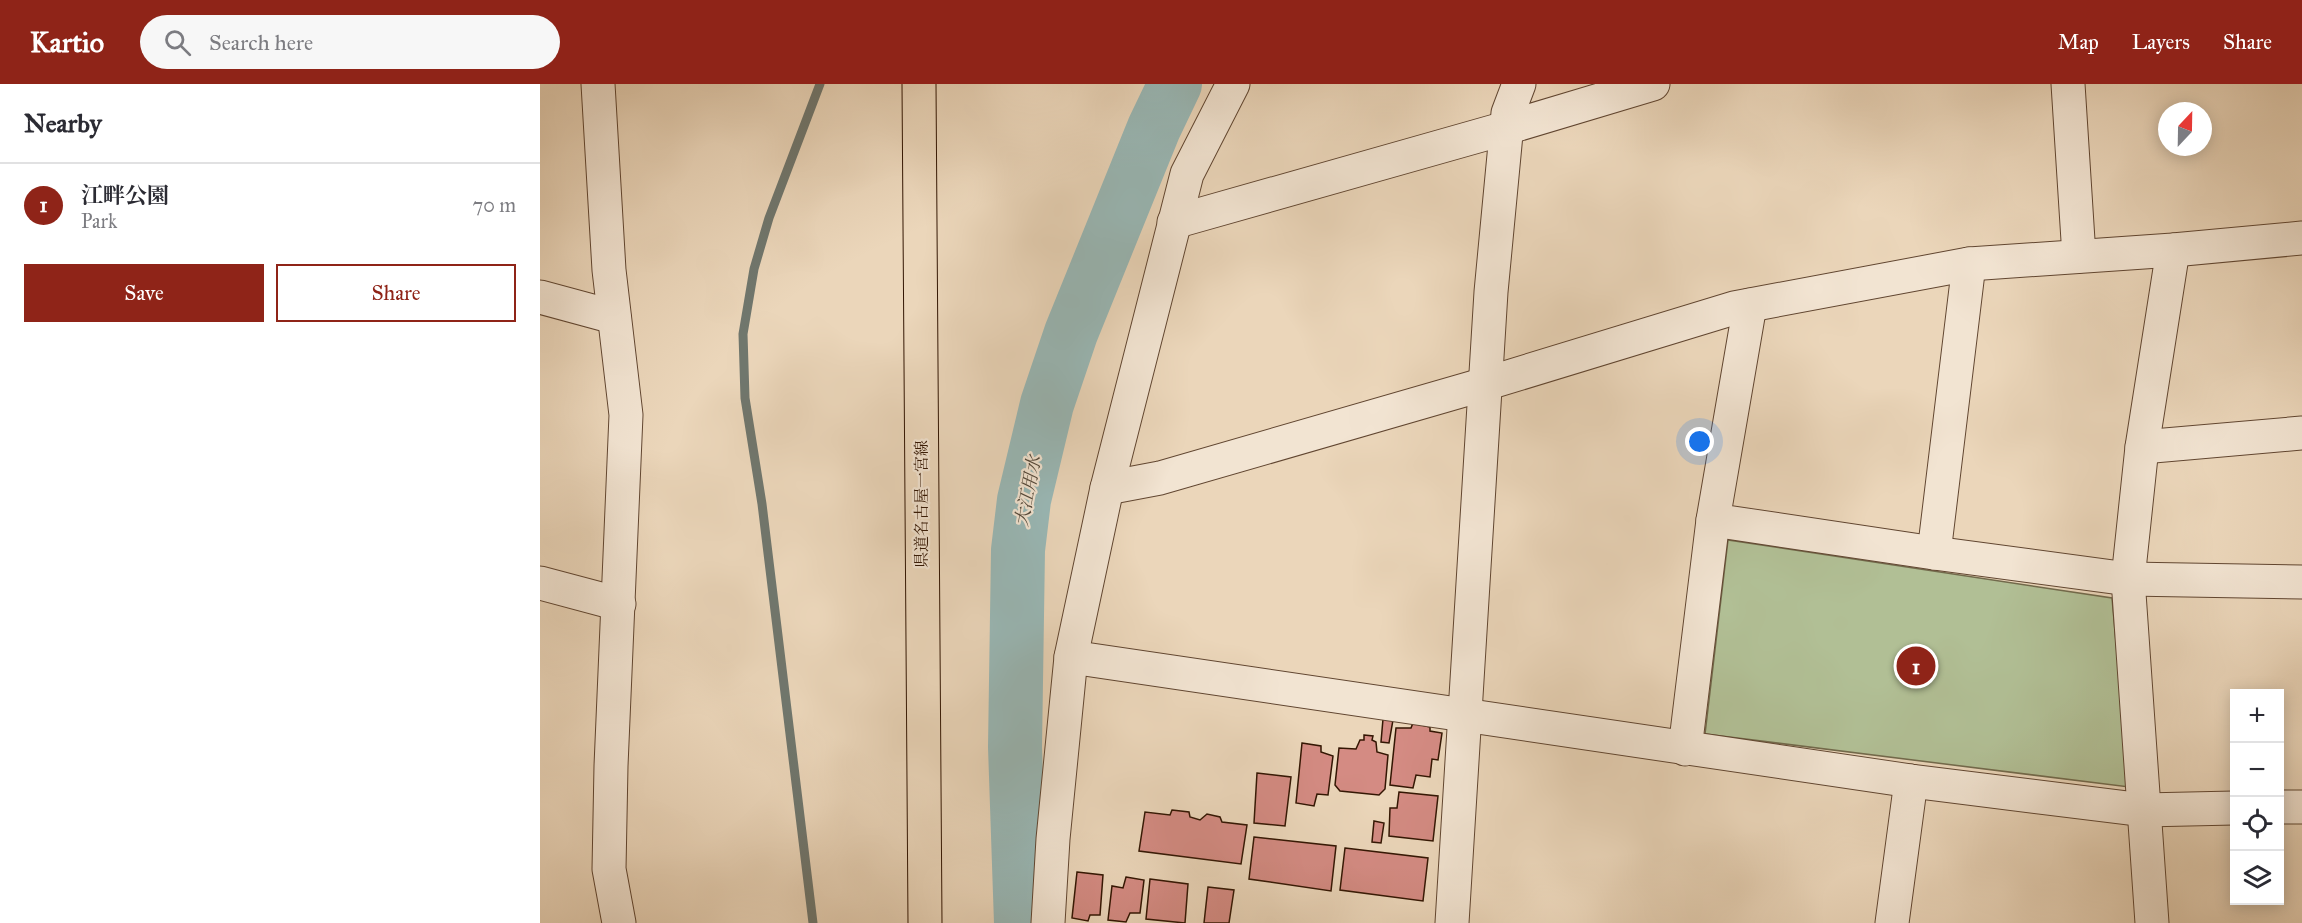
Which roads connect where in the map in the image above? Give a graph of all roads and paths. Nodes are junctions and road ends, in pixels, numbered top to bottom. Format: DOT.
graph roads {
  1 [pos="598,84"];
  2 [pos="919,84"];
  3 [pos="1233,84"];
  4 [pos="1520,84"];
  5 [pos="1653,84"];
  6 [pos="2068,84"];
  7 [pos="1506,128"];
  8 [pos="1174,222"];
  9 [pos="2302,238"];
  10 [pos="2173,250"];
  11 [pos="2079,256"];
  12 [pos="1969,264"];
  13 [pos="540,297"];
  14 [pos="1750,305"];
  15 [pos="614,317"];
  16 [pos="1485,384"];
  17 [pos="2302,433"];
  18 [pos="2142,447"];
  19 [pos="1107,488"];
  20 [pos="1713,520"];
  21 [pos="1934,553"];
  22 [pos="2128,579"];
  23 [pos="2302,582"];
  24 [pos="540,583"];
  25 [pos="618,604"];
  26 [pos="1071,657"];
  27 [pos="1466,714"];
  28 [pos="1684,749"];
  29 [pos="1911,781"];
  30 [pos="2284,807"];
  31 [pos="2302,807"];
  32 [pos="2230,808"];
  33 [pos="2144,810"];
  34 [pos="619,923"];
  35 [pos="925,923"];
  36 [pos="1048,923"];
  37 [pos="1452,923"];
  38 [pos="1892,923"];
  39 [pos="2152,923"];
  1 -- 15 [label="street"];
  2 -- 35 [label="main road, 県道名古屋一宮線"];
  3 -- 8 [label="street"];
  4 -- 7 [label="street"];
  5 -- 7 [label="street"];
  6 -- 11 [label="street"];
  7 -- 8 [label="street"];
  7 -- 16 [label="street"];
  8 -- 19 [label="street"];
  9 -- 10 [label="street"];
  10 -- 11 [label="street"];
  10 -- 18 [label="street"];
  11 -- 12 [label="street"];
  12 -- 14 [label="street"];
  12 -- 21 [label="street"];
  13 -- 15 [label="street"];
  14 -- 16 [label="street"];
  14 -- 20 [label="street"];
  15 -- 25 [label="street"];
  16 -- 19 [label="street"];
  16 -- 27 [label="street"];
  17 -- 18 [label="street"];
  18 -- 22 [label="street"];
  19 -- 26 [label="street"];
  20 -- 21 [label="street"];
  20 -- 28 [label="street"];
  21 -- 22 [label="street"];
  22 -- 23 [label="street"];
  22 -- 33 [label="street"];
  24 -- 25 [label="street"];
  25 -- 34 [label="street"];
  26 -- 27 [label="street"];
  26 -- 36 [label="street"];
  27 -- 28 [label="street"];
  27 -- 37 [label="street"];
  28 -- 29 [label="street"];
  29 -- 33 [label="street"];
  29 -- 38 [label="street"];
  30 -- 31 [label="street"];
  32 -- 33 [label="street"];
  33 -- 39 [label="street"];
}
